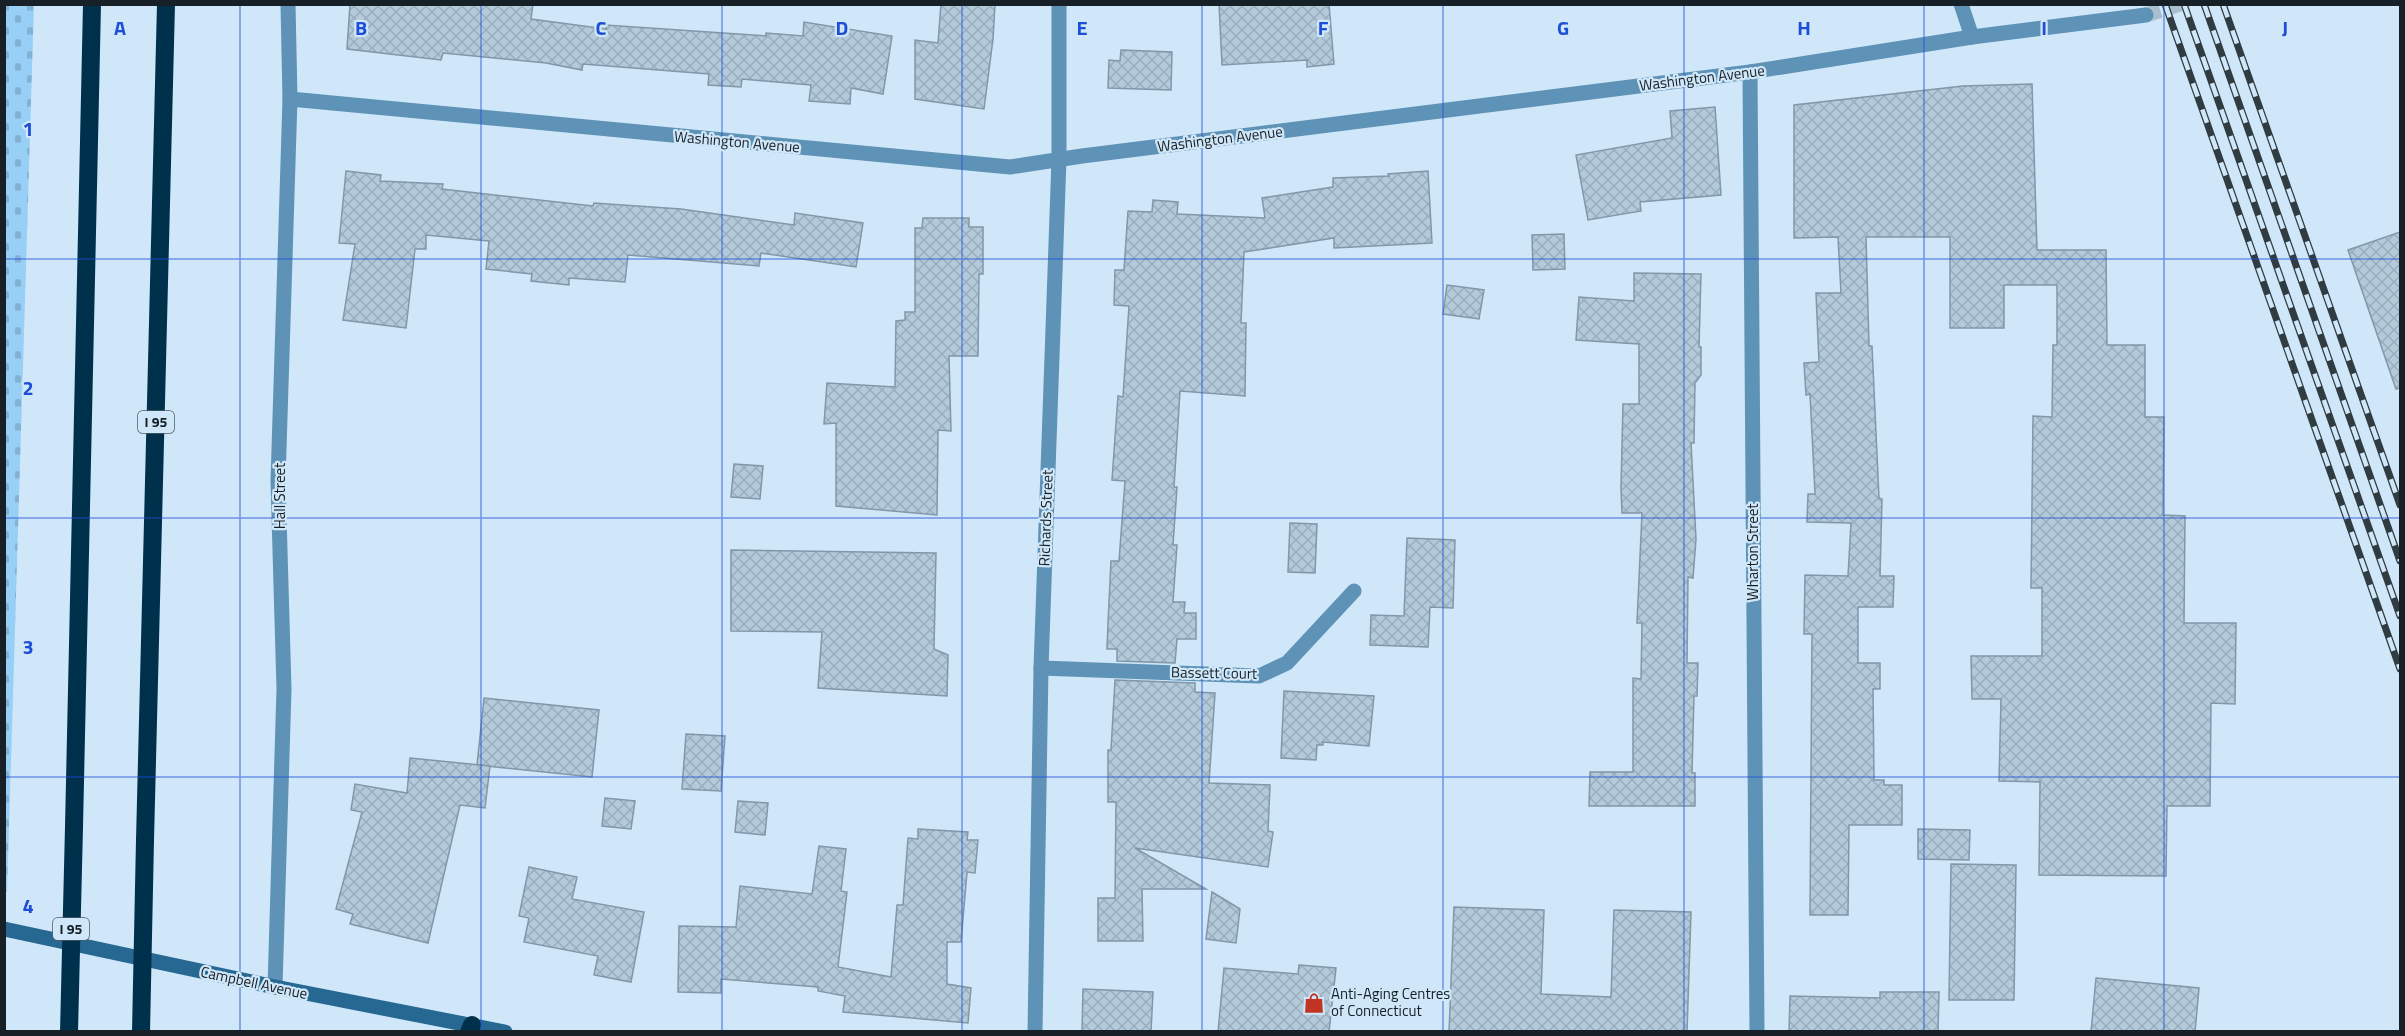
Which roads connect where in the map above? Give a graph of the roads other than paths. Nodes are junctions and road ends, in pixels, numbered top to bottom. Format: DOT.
graph roads {
  1 [pos="92,4"];
  2 [pos="166,4"];
  3 [pos="288,4"];
  4 [pos="1059,4"];
  5 [pos="1960,4"];
  6 [pos="2146,15"];
  7 [pos="1972,37"];
  8 [pos="1750,72"];
  9 [pos="290,99"];
  10 [pos="1059,159"];
  11 [pos="1354,591"];
  12 [pos="1041,669"];
  13 [pos="4,929"];
  14 [pos="275,987"];
  15 [pos="470,1028"];
  16 [pos="69,1032"];
  17 [pos="141,1032"];
  18 [pos="505,1032"];
  19 [pos="1035,1032"];
  20 [pos="1757,1032"];
  1 -- 16 [label="highway, I 95, bridge"];
  2 -- 17 [label="highway, I 95, bridge"];
  3 -- 9 [label="street, Hall Street"];
  4 -- 10 [label="street, Richards Street"];
  5 -- 7 [label="street"];
  6 -- 7 [label="street, Washington Avenue"];
  7 -- 8 [label="street, Washington Avenue"];
  8 -- 10 [label="street, Washington Avenue"];
  8 -- 20 [label="street, Wharton Street"];
  9 -- 10 [label="street, Washington Avenue"];
  9 -- 14 [label="street, Hall Street"];
  10 -- 12 [label="street, Richards Street"];
  11 -- 12 [label="street, Bassett Court"];
  12 -- 19 [label="street, Richards Street"];
  13 -- 14 [label="main road, Campbell Avenue"];
  14 -- 15 [label="main road, Campbell Avenue"];
  15 -- 18 [label="main road, Campbell Avenue"];
}
